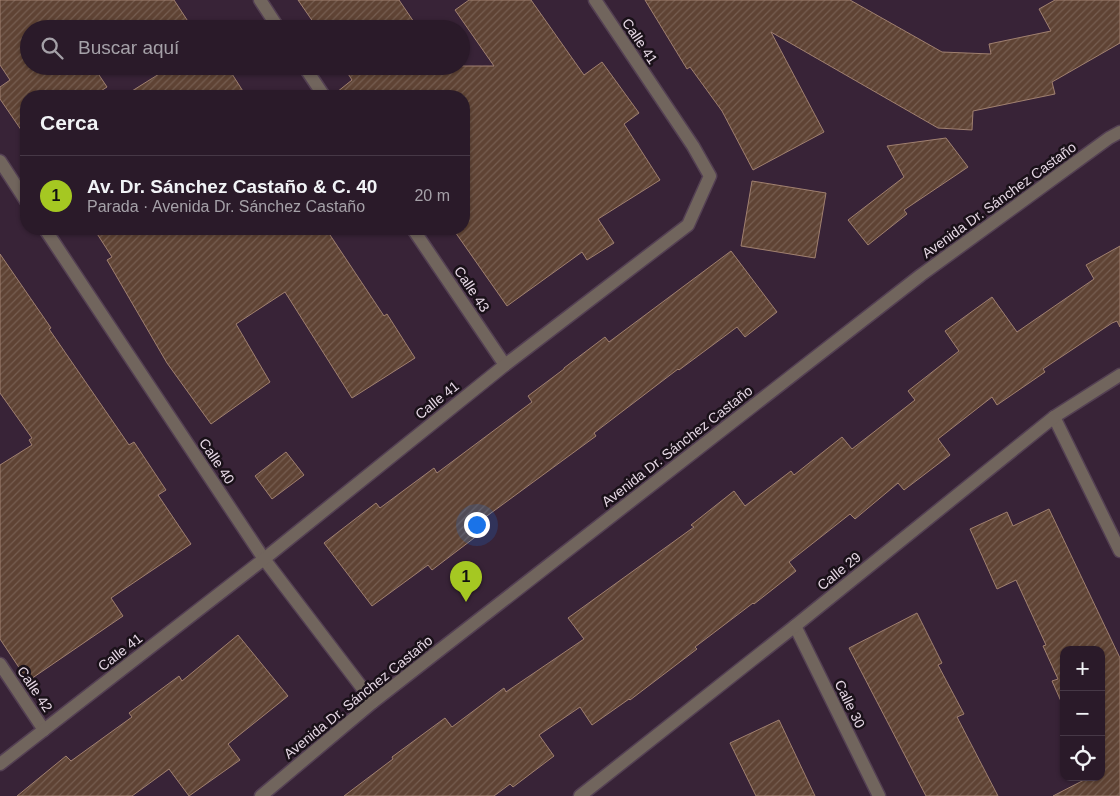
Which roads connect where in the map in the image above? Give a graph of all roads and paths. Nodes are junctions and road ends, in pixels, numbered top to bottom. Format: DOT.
graph roads {
  1 [pos="260,0"];
  2 [pos="595,0"];
  3 [pos="273,20"];
  4 [pos="310,75"];
  5 [pos="320,90"];
  6 [pos="1120,132"];
  7 [pos="0,161"];
  8 [pos="20,192"];
  9 [pos="49,235"];
  10 [pos="417,235"];
  11 [pos="505,365"];
  12 [pos="1120,376"];
  13 [pos="1054,417"];
  14 [pos="1120,550"];
  15 [pos="264,559"];
  16 [pos="795,626"];
  17 [pos="0,664"];
  18 [pos="373,702"];
  19 [pos="44,730"];
  20 [pos="0,764"];
  21 [pos="261,796"];
  22 [pos="580,796"];
  23 [pos="879,796"];
  1 -- 3 [label="street"];
  2 -- 11 [label="street, Calle 41"];
  4 -- 5 [label="street"];
  6 -- 18 [label="street, Avenida Dr. Sánchez Castaño"];
  7 -- 8 [label="street"];
  9 -- 15 [label="street, Calle 40"];
  10 -- 11 [label="street, Calle 43"];
  11 -- 15 [label="street, Calle 41"];
  12 -- 13 [label="street, Calle 29"];
  13 -- 14 [label="street"];
  13 -- 16 [label="street, Calle 29"];
  15 -- 18 [label="street, Calle 40"];
  15 -- 19 [label="street, Calle 41"];
  16 -- 22 [label="street, Calle 29"];
  16 -- 23 [label="street, Calle 30"];
  17 -- 19 [label="street, Calle 42"];
  18 -- 21 [label="street, Avenida Dr. Sánchez Castaño"];
  19 -- 20 [label="street, Calle 41"];
}
